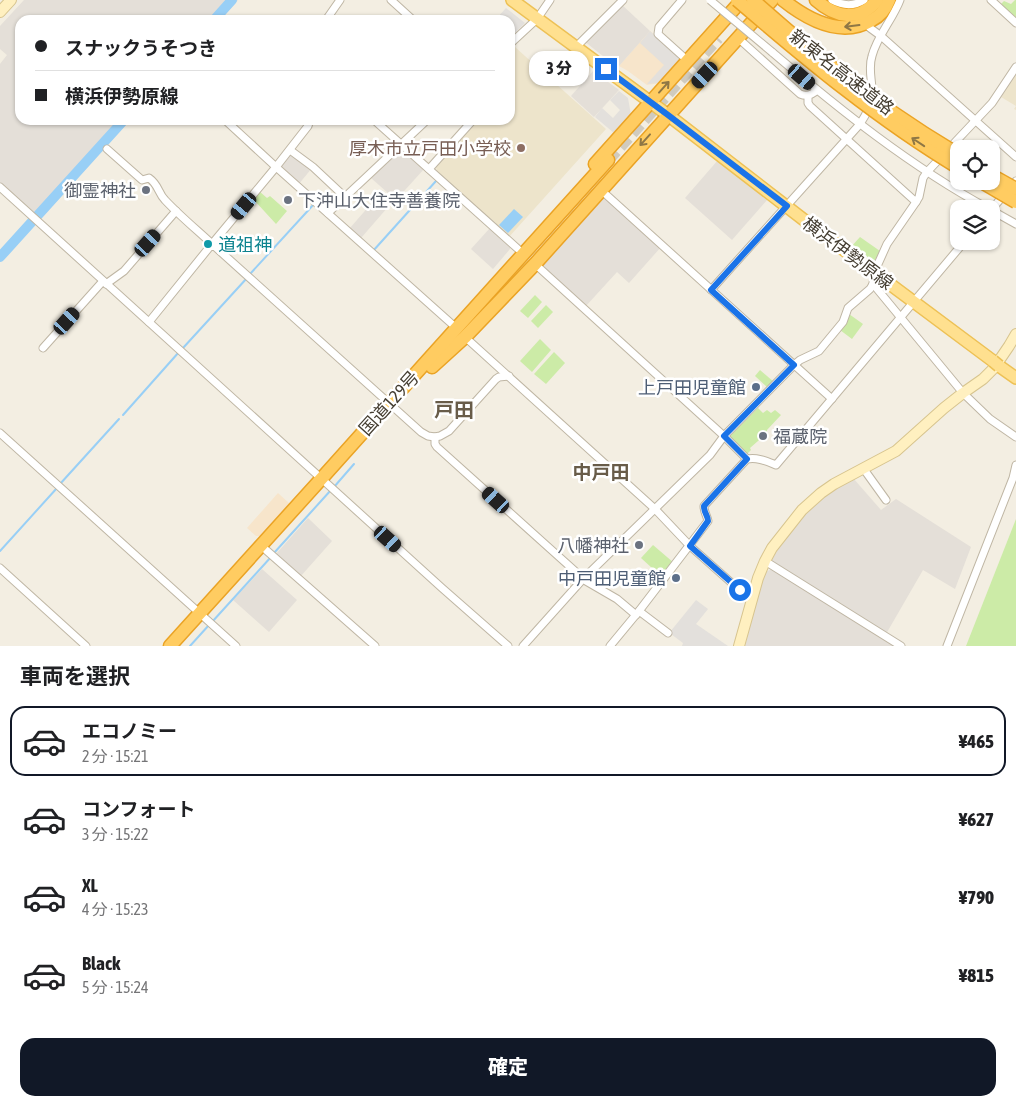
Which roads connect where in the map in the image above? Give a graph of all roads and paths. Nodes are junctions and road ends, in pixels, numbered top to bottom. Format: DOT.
graph roads {
  1 [pos="11,0"];
  2 [pos="340,0"];
  3 [pos="390,0"];
  4 [pos="512,0"];
  5 [pos="550,0"];
  6 [pos="623,0"];
  7 [pos="682,0"];
  8 [pos="710,0"];
  9 [pos="737,0"];
  10 [pos="742,0"];
  11 [pos="753,0"];
  12 [pos="762,0"];
  13 [pos="772,0"];
  14 [pos="816,0"];
  15 [pos="832,0"];
  16 [pos="864,0"];
  17 [pos="877,0"];
  18 [pos="890,0"];
  19 [pos="900,0"];
  20 [pos="991,0"];
  21 [pos="784,1"];
  22 [pos="0,12"];
  23 [pos="330,15"];
  24 [pos="407,15"];
  25 [pos="536,18"];
  26 [pos="721,23"];
  27 [pos="1016,23"];
  28 [pos="870,28"];
  29 [pos="881,36"];
  30 [pos="738,38"];
  31 [pos="515,39"];
  32 [pos="576,47"];
  33 [pos="688,61"];
  34 [pos="1016,68"];
  35 [pos="817,90"];
  36 [pos="808,96"];
  37 [pos="651,102"];
  38 [pos="668,115"];
  39 [pos="976,121"];
  40 [pos="860,124"];
  41 [pos="230,125"];
  42 [pos="308,125"];
  43 [pos="380,125"];
  44 [pos="422,125"];
  45 [pos="469,125"];
  46 [pos="847,139"];
  47 [pos="401,144"];
  48 [pos="106,148"];
  49 [pos="950,149"];
  50 [pos="290,150"];
  51 [pos="1016,157"];
  52 [pos="950,162"];
  53 [pos="611,163"];
  54 [pos="276,167"];
  55 [pos="429,169"];
  56 [pos="927,172"];
  57 [pos="1000,180"];
  58 [pos="1016,181"];
  59 [pos="0,187"];
  60 [pos="1016,189"];
  61 [pos="601,190"];
  62 [pos="995,190"];
  63 [pos="345,197"];
  64 [pos="972,200"];
  65 [pos="1000,200"];
  66 [pos="916,202"];
  67 [pos="1016,202"];
  68 [pos="787,206"];
  69 [pos="176,211"];
  70 [pos="329,212"];
  71 [pos="1000,215"];
  72 [pos="1016,224"];
  73 [pos="212,244"];
  74 [pos="518,249"];
  75 [pos="957,250"];
  76 [pos="535,264"];
  77 [pos="874,278"];
  78 [pos="105,282"];
  79 [pos="711,290"];
  80 [pos="914,302"];
  81 [pos="901,318"];
  82 [pos="149,322"];
  83 [pos="453,326"];
  84 [pos="1016,334"];
  85 [pos="465,337"];
  86 [pos="43,348"];
  87 [pos="429,364"];
  88 [pos="794,365"];
  89 [pos="509,376"];
  90 [pos="1016,378"];
  91 [pos="963,393"];
  92 [pos="832,399"];
  93 [pos="392,406"];
  94 [pos="0,433"];
  95 [pos="724,436"];
  96 [pos="435,437"];
  97 [pos="1016,437"];
  98 [pos="747,459"];
  99 [pos="1016,465"];
  100 [pos="863,468"];
  101 [pos="329,484"];
  102 [pos="886,500"];
  103 [pos="655,509"];
  104 [pos="690,546"];
  105 [pos="270,553"];
  106 [pos="765,560"];
  107 [pos="0,568"];
  108 [pos="583,579"];
  109 [pos="752,601"];
  110 [pos="637,613"];
  111 [pos="207,619"];
  112 [pos="668,632"];
  113 [pos="86,646"];
  114 [pos="170,646"];
  115 [pos="180,646"];
  116 [pos="236,646"];
  117 [pos="375,646"];
  118 [pos="508,646"];
  119 [pos="523,646"];
  120 [pos="610,646"];
  121 [pos="740,646"];
  122 [pos="901,646"];
  123 [pos="947,646"];
  1 -- 22 [label="street"];
  2 -- 23 [label="street"];
  3 -- 24 [label="street"];
  4 -- 25 [label="main road, 横浜伊勢原線"];
  5 -- 25 [label="street"];
  6 -- 32 [label="street"];
  7 -- 33 [label="street"];
  8 -- 35 [label="street, bridge"];
  9 -- 26 [label="highway"];
  52 -- 9 [label="highway, 新東名高速道路, one-way, bridge"];
  10 -- 26 [label="highway"];
  11 -- 12 [label="highway"];
  11 -- 49 [label="highway, 新東名高速道路, bridge"];
  13 -- 30 [label="highway"];
  14 -- 17 [label="highway"];
  15 -- 16 [label="street"];
  18 -- 21 [label="highway, one-way"];
  19 -- 29 [label="street"];
  20 -- 27 [label="street"];
  25 -- 31 [label="street"];
  25 -- 32 [label="main road, 横浜伊勢原線"];
  26 -- 33 [label="highway"];
  28 -- 29 [label="street"];
  29 -- 39 [label="street"];
  29 -- 40 [label="street"];
  30 -- 36 [label="street"];
  30 -- 38 [label="highway"];
  32 -- 37 [label="main road, 横浜伊勢原線"];
  37 -- 33 [label="highway, one-way"];
  34 -- 39 [label="street"];
  35 -- 36 [label="street"];
  35 -- 40 [label="street"];
  36 -- 46 [label="street"];
  37 -- 38 [label="main road, 横浜伊勢原線"];
  37 -- 74 [label="highway"];
  38 -- 61 [label="highway, one-way"];
  38 -- 68 [label="main road, 横浜伊勢原線"];
  39 -- 51 [label="street"];
  39 -- 56 [label="street"];
  40 -- 46 [label="street"];
  40 -- 56 [label="street"];
  41 -- 54 [label="street"];
  42 -- 50 [label="street"];
  43 -- 47 [label="street"];
  44 -- 47 [label="street"];
  45 -- 55 [label="street"];
  46 -- 66 [label="street"];
  46 -- 68 [label="street"];
  47 -- 55 [label="street"];
  47 -- 63 [label="street"];
  48 -- 69 [label="street"];
  50 -- 54 [label="street"];
  50 -- 63 [label="street"];
  53 -- 87 [label="highway, 国道129号"];
  54 -- 70 [label="street"];
  54 -- 73 [label="street"];
  55 -- 74 [label="street"];
  56 -- 64 [label="street"];
  56 -- 66 [label="street"];
  57 -- 60 [label="highway, bridge"];
  58 -- 65 [label="street"];
  59 -- 78 [label="street"];
  61 -- 76 [label="highway"];
  61 -- 79 [label="street"];
  62 -- 67 [label="highway, bridge"];
  63 -- 70 [label="street"];
  66 -- 77 [label="street"];
  68 -- 77 [label="main road, 横浜伊勢原線"];
  68 -- 79 [label="street"];
  69 -- 73 [label="street"];
  69 -- 78 [label="street"];
  70 -- 83 [label="street"];
  71 -- 72 [label="street"];
  73 -- 82 [label="street"];
  73 -- 93 [label="street"];
  74 -- 83 [label="highway"];
  75 -- 80 [label="street"];
  76 -- 85 [label="highway"];
  76 -- 95 [label="street"];
  77 -- 80 [label="main road, 横浜伊勢原線"];
  77 -- 81 [label="street"];
  77 -- 88 [label="street"];
  78 -- 82 [label="street"];
  78 -- 86 [label="street"];
  79 -- 88 [label="street"];
  80 -- 81 [label="street"];
  80 -- 90 [label="main road, 横浜伊勢原線"];
  81 -- 91 [label="street"];
  81 -- 92 [label="street"];
  82 -- 101 [label="street"];
  83 -- 87 [label="highway"];
  84 -- 91 [label="street"];
  85 -- 87 [label="highway"];
  85 -- 89 [label="street"];
  87 -- 93 [label="highway, 国道129号"];
  88 -- 92 [label="street"];
  88 -- 95 [label="street"];
  89 -- 96 [label="street"];
  89 -- 103 [label="street"];
  91 -- 97 [label="street"];
  91 -- 100 [label="street"];
  92 -- 98 [label="street"];
  93 -- 96 [label="street"];
  93 -- 101 [label="highway, 国道129号"];
  94 -- 111 [label="street"];
  95 -- 98 [label="street"];
  95 -- 103 [label="street"];
  96 -- 108 [label="street"];
  98 -- 104 [label="street"];
  99 -- 123 [label="street"];
  100 -- 102 [label="street"];
  100 -- 106 [label="street"];
  101 -- 105 [label="highway, 国道129号"];
  101 -- 111 [label="highway, 国道129号"];
  101 -- 118 [label="street"];
  103 -- 104 [label="street"];
  103 -- 108 [label="street"];
  104 -- 109 [label="street"];
  104 -- 110 [label="street"];
  105 -- 111 [label="highway, 国道129号"];
  105 -- 117 [label="street"];
  106 -- 109 [label="street"];
  106 -- 122 [label="street"];
  107 -- 113 [label="street"];
  108 -- 110 [label="street"];
  108 -- 119 [label="street"];
  109 -- 121 [label="street"];
  110 -- 112 [label="street"];
  110 -- 120 [label="street"];
  111 -- 114 [label="highway, 国道129号"];
  111 -- 115 [label="highway, 国道129号"];
  111 -- 116 [label="street"];
}
